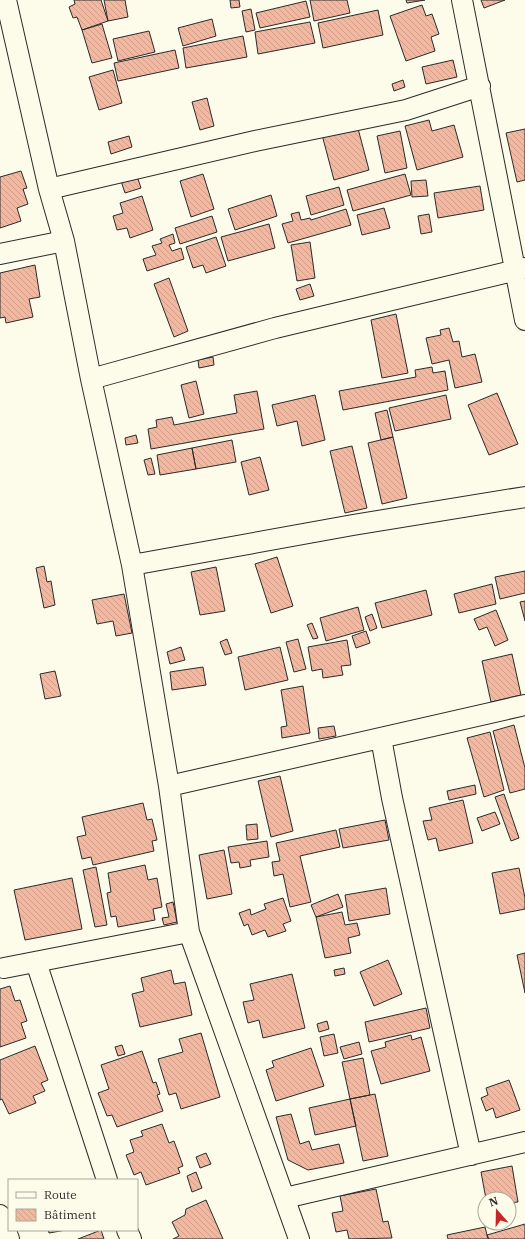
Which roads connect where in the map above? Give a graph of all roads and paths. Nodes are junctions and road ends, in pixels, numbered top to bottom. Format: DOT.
graph roads {
  1 [pos="6,0"];
  2 [pos="462,0"];
  3 [pos="480,86"];
  4 [pos="49,189"];
  5 [pos="64,242"];
  6 [pos="0,254"];
  7 [pos="520,269"];
  8 [pos="525,320"];
  9 [pos="91,379"];
  10 [pos="525,497"];
  11 [pos="132,566"];
  12 [pos="525,705"];
  13 [pos="381,738"];
  14 [pos="169,786"];
  15 [pos="189,932"];
  16 [pos="36,962"];
  17 [pos="1,965"];
  18 [pos="525,1142"];
  19 [pos="471,1155"];
  20 [pos="107,1179"];
  21 [pos="285,1198"];
  22 [pos="0,1215"];
  23 [pos="9,1239"];
  24 [pos="299,1239"];
  1 -- 4 [label="street"];
  2 -- 3 [label="street"];
  3 -- 4 [label="street"];
  3 -- 7 [label="street"];
  4 -- 5 [label="street"];
  5 -- 6 [label="street"];
  5 -- 9 [label="street"];
  7 -- 8 [label="street"];
  7 -- 9 [label="street"];
  9 -- 11 [label="street"];
  10 -- 11 [label="street"];
  11 -- 14 [label="street"];
  12 -- 13 [label="street"];
  13 -- 14 [label="street"];
  13 -- 19 [label="street"];
  14 -- 15 [label="street"];
  15 -- 16 [label="street"];
  15 -- 21 [label="street"];
  16 -- 17 [label="street"];
  16 -- 20 [label="street"];
  18 -- 19 [label="street"];
  19 -- 21 [label="street"];
  21 -- 24 [label="street"];
  22 -- 23 [label="street"];
}
